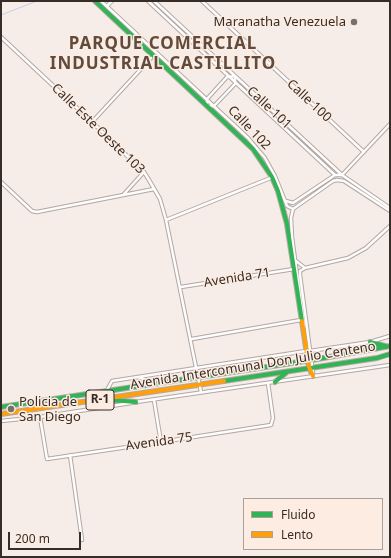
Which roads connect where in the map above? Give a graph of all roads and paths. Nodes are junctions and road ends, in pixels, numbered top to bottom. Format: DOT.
graph roads {
  1 [pos="95,1"];
  2 [pos="112,1"];
  3 [pos="148,1"];
  4 [pos="154,1"];
  5 [pos="202,1"];
  6 [pos="100,3"];
  7 [pos="107,6"];
  8 [pos="1,37"];
  9 [pos="153,56"];
  10 [pos="229,76"];
  11 [pos="235,76"];
  12 [pos="236,82"];
  13 [pos="207,99"];
  14 [pos="207,106"];
  15 [pos="214,106"];
  16 [pos="275,113"];
  17 [pos="272,116"];
  18 [pos="92,122"];
  19 [pos="390,124"];
  20 [pos="364,152"];
  21 [pos="322,156"];
  22 [pos="318,159"];
  23 [pos="144,172"];
  24 [pos="335,175"];
  25 [pos="342,175"];
  26 [pos="274,177"];
  27 [pos="1,182"];
  28 [pos="354,183"];
  29 [pos="319,185"];
  30 [pos="352,187"];
  31 [pos="154,189"];
  32 [pos="319,191"];
  33 [pos="124,194"];
  34 [pos="285,200"];
  35 [pos="390,208"];
  36 [pos="293,209"];
  37 [pos="390,211"];
  38 [pos="166,220"];
  39 [pos="390,226"];
  40 [pos="296,261"];
  41 [pos="305,268"];
  42 [pos="294,269"];
  43 [pos="181,287"];
  44 [pos="301,320"];
  45 [pos="304,333"];
  46 [pos="390,336"];
  47 [pos="192,339"];
  48 [pos="370,342"];
  49 [pos="390,346"];
  50 [pos="308,351"];
  51 [pos="390,354"];
  52 [pos="310,360"];
  53 [pos="390,366"];
  54 [pos="311,367"];
  55 [pos="197,368"];
  56 [pos="289,371"];
  57 [pos="313,376"];
  58 [pos="138,377"];
  59 [pos="198,378"];
  60 [pos="275,382"];
  61 [pos="268,383"];
  62 [pos="157,384"];
  63 [pos="200,384"];
  64 [pos="105,392"];
  65 [pos="201,392"];
  66 [pos="105,400"];
  67 [pos="154,400"];
  68 [pos="136,402"];
  69 [pos="1,407"];
  70 [pos="1,414"];
  71 [pos="40,417"];
  72 [pos="1,421"];
  73 [pos="161,442"];
  74 [pos="70,455"];
  75 [pos="82,540"];
  1 -- 6 [label="main road, Calle 102"];
  2 -- 7 [label="street"];
  3 -- 10 [label="street, Calle 101"];
  4 -- 11 [label="street, Calle 101"];
  5 -- 20 [label="street, Calle 100"];
  6 -- 7 [label="street"];
  6 -- 7 [label="street, Calle 102"];
  6 -- 9 [label="main road, Calle 102"];
  7 -- 13 [label="street, Calle 102"];
  8 -- 18 [label="street, Calle Este Oeste 103"];
  9 -- 14 [label="main road, Calle 102"];
  9 -- 18 [label="street"];
  10 -- 11 [label="street"];
  10 -- 12 [label="street, Calle 101"];
  10 -- 13 [label="street"];
  11 -- 12 [label="street"];
  11 -- 16 [label="street, Calle 101"];
  12 -- 15 [label="street"];
  12 -- 17 [label="street, Calle 101"];
  13 -- 14 [label="street"];
  13 -- 15 [label="street, Calle 102"];
  14 -- 15 [label="street"];
  14 -- 26 [label="main road, Calle 102"];
  15 -- 26 [label="street, Calle 102"];
  16 -- 17 [label="street"];
  16 -- 21 [label="street, Calle 101"];
  17 -- 22 [label="street, Calle 101"];
  18 -- 23 [label="street, Calle Este Oeste 103"];
  19 -- 20 [label="street"];
  20 -- 25 [label="street"];
  21 -- 22 [label="street"];
  21 -- 25 [label="street, Calle 101"];
  22 -- 24 [label="street, Calle 101"];
  23 -- 31 [label="street, Calle Este Oeste 103"];
  23 -- 33 [label="street"];
  24 -- 25 [label="street"];
  24 -- 29 [label="street"];
  25 -- 28 [label="street, Calle 101"];
  26 -- 34 [label="street, Calle 102"];
  26 -- 38 [label="street"];
  26 -- 42 [label="main road, Calle 102"];
  27 -- 33 [label="street"];
  28 -- 30 [label="street"];
  28 -- 35 [label="street, Calle 101"];
  29 -- 32 [label="street"];
  29 -- 34 [label="street"];
  30 -- 32 [label="street"];
  30 -- 37 [label="street"];
  31 -- 33 [label="street"];
  31 -- 38 [label="street, Calle Este Oeste 103"];
  32 -- 36 [label="street"];
  34 -- 36 [label="street, Calle 102"];
  36 -- 40 [label="street, Calle 102"];
  38 -- 43 [label="street, Calle Este Oeste 103"];
  39 -- 41 [label="street"];
  40 -- 41 [label="street"];
  40 -- 45 [label="street, Calle 102"];
  41 -- 50 [label="street, Calle 102"];
  42 -- 43 [label="street, Avenida 71"];
  42 -- 44 [label="main road, Calle 102"];
  43 -- 47 [label="street, Calle Este Oeste 103"];
  44 -- 45 [label="main road, Calle 102"];
  44 -- 47 [label="street"];
  45 -- 50 [label="main road, Calle 102"];
  46 -- 48 [label="street, Avenida Intercomunal Don Julio Centeno"];
  47 -- 55 [label="street, Calle Este Oeste 103"];
  48 -- 49 [label="main road"];
  48 -- 50 [label="street, Avenida Intercomunal Don Julio Centeno"];
  49 -- 52 [label="main road, Avenida Intercomunal Don Julio Centeno / R-1"];
  50 -- 52 [label="main road, Calle 102"];
  50 -- 55 [label="street, Avenida Intercomunal Don Julio Centeno"];
  51 -- 54 [label="main road, Avenida Intercomunal Don Julio Centeno / R-1"];
  52 -- 54 [label="main road, Calle 102"];
  52 -- 59 [label="main road, Avenida Intercomunal Don Julio Centeno / R-1"];
  53 -- 57 [label="street, Avenida Intercomunal Don Julio Centeno"];
  54 -- 56 [label="main road, Avenida Intercomunal Don Julio Centeno / R-1"];
  54 -- 57 [label="main road, Calle 102"];
  55 -- 58 [label="street, Avenida Intercomunal Don Julio Centeno"];
  55 -- 59 [label="street, Calle Este Oeste 103"];
  56 -- 60 [label="main road"];
  56 -- 63 [label="main road, Avenida Intercomunal Don Julio Centeno / R-1"];
  57 -- 60 [label="street, Avenida Intercomunal Don Julio Centeno"];
  58 -- 62 [label="street"];
  58 -- 64 [label="street, Avenida Intercomunal Don Julio Centeno"];
  59 -- 62 [label="main road, Avenida Intercomunal Don Julio Centeno / R-1"];
  59 -- 63 [label="street, Calle Este Oeste 103"];
  60 -- 61 [label="street, Avenida Intercomunal Don Julio Centeno"];
  61 -- 65 [label="street, Avenida Intercomunal Don Julio Centeno"];
  61 -- 73 [label="street, Avenida 75"];
  62 -- 64 [label="main road, Avenida Intercomunal Don Julio Centeno / R-1"];
  63 -- 65 [label="street, Calle Este Oeste 103"];
  63 -- 66 [label="main road, Avenida Intercomunal Don Julio Centeno / R-1"];
  64 -- 69 [label="main road, Avenida Intercomunal Don Julio Centeno / R-1"];
  65 -- 67 [label="street, Avenida Intercomunal Don Julio Centeno"];
  66 -- 68 [label="main road"];
  66 -- 70 [label="main road, Avenida Intercomunal Don Julio Centeno / R-1"];
  67 -- 68 [label="street, Avenida Intercomunal Don Julio Centeno"];
  67 -- 73 [label="street"];
  68 -- 71 [label="street, Avenida Intercomunal Don Julio Centeno"];
  71 -- 72 [label="street, Avenida Intercomunal Don Julio Centeno"];
  71 -- 74 [label="street, Avenida 75"];
  73 -- 74 [label="street, Avenida 75"];
  74 -- 75 [label="street"];
}
